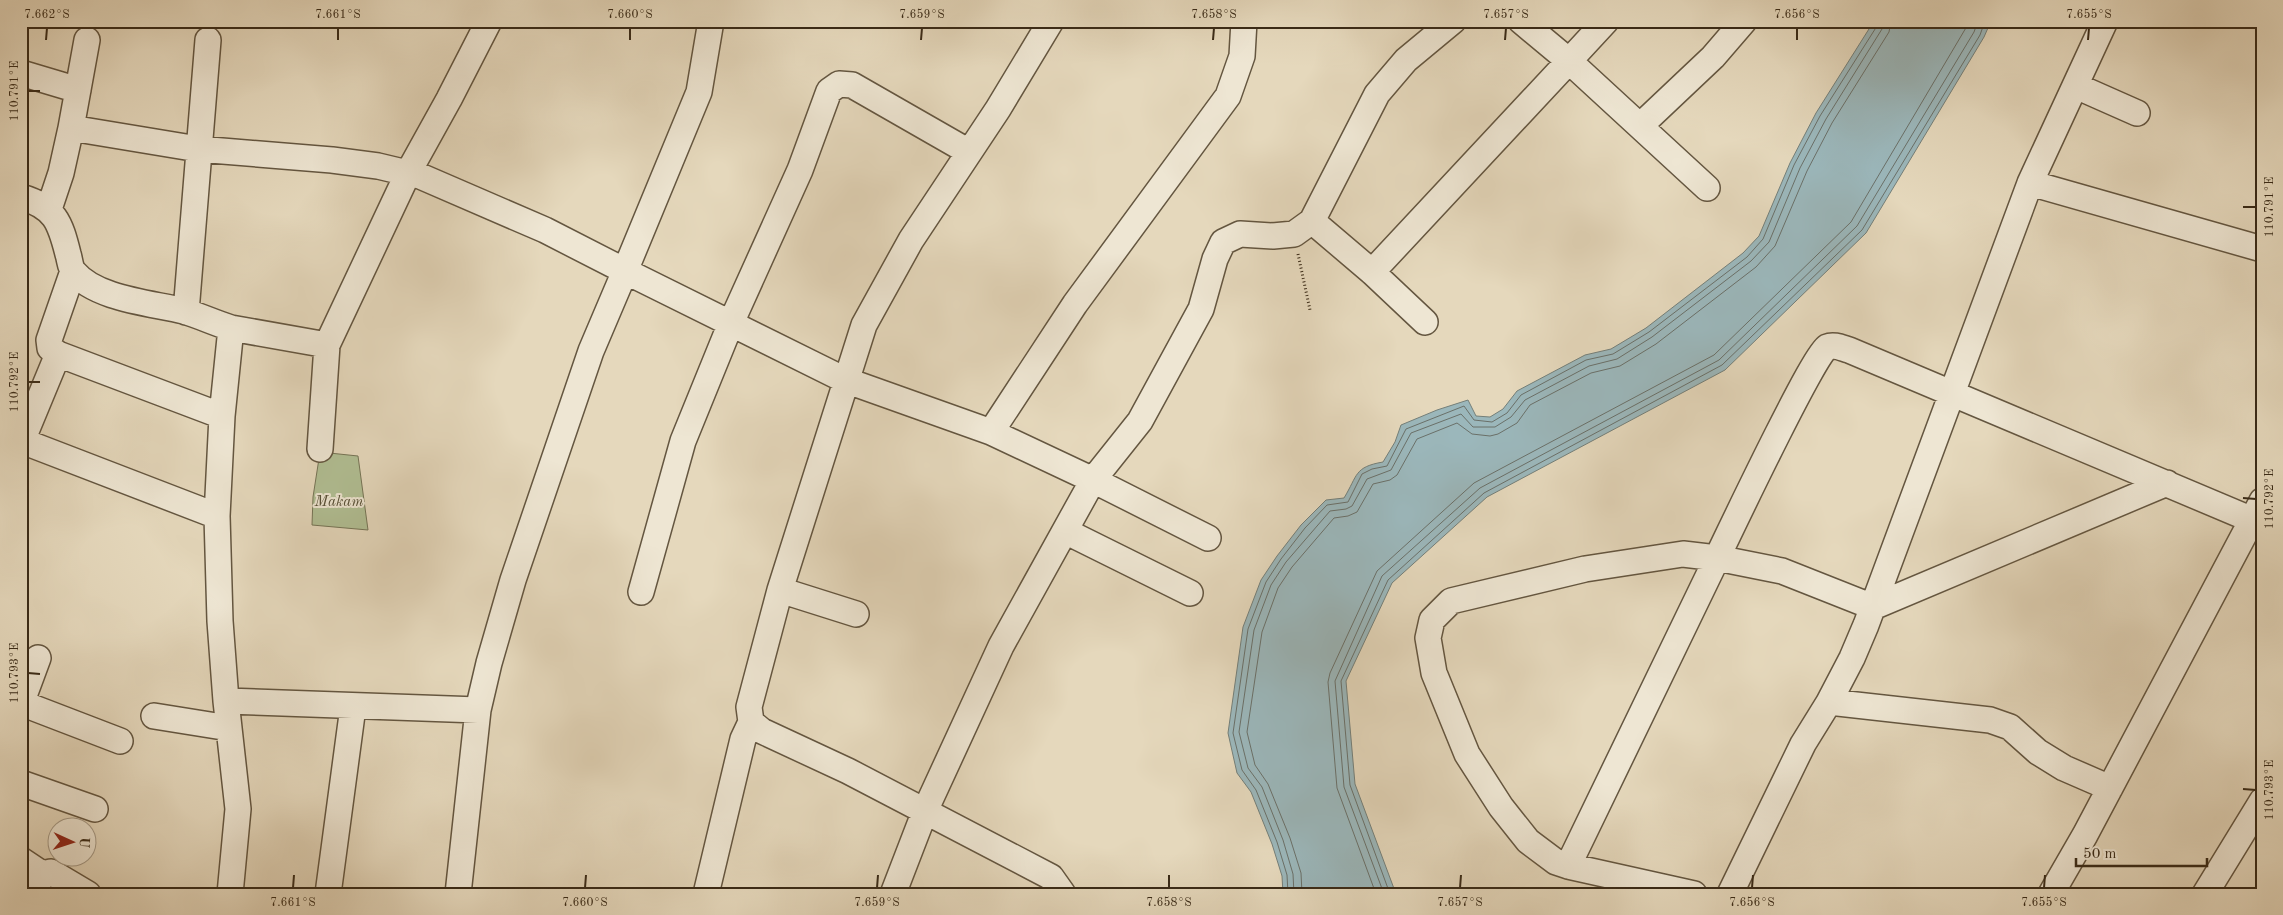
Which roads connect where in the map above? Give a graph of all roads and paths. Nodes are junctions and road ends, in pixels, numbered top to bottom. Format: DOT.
graph roads {
  1 [pos="489,21"];
  2 [pos="711,21"];
  3 [pos="1051,21"];
  4 [pos="1244,21"];
  5 [pos="1453,21"];
  6 [pos="1521,21"];
  7 [pos="1606,21"];
  8 [pos="1744,21"];
  9 [pos="2105,21"];
  10 [pos="87,40"];
  11 [pos="208,40"];
  12 [pos="1569,61"];
  13 [pos="21,73"];
  14 [pos="2076,86"];
  15 [pos="78,90"];
  16 [pos="2137,113"];
  17 [pos="1640,126"];
  18 [pos="71,128"];
  19 [pos="198,149"];
  20 [pos="969,152"];
  21 [pos="408,173"];
  22 [pos="2030,183"];
  23 [pos="1708,188"];
  24 [pos="21,197"];
  25 [pos="49,209"];
  26 [pos="1303,227"];
  27 [pos="2262,249"];
  28 [pos="73,271"];
  29 [pos="625,271"];
  30 [pos="1372,272"];
  31 [pos="1310,310"];
  32 [pos="186,312"];
  33 [pos="1425,322"];
  34 [pos="730,323"];
  35 [pos="231,328"];
  36 [pos="327,345"];
  37 [pos="58,354"];
  38 [pos="845,380"];
  39 [pos="1950,394"];
  40 [pos="222,416"];
  41 [pos="991,432"];
  42 [pos="22,441"];
  43 [pos="320,450"];
  44 [pos="1094,480"];
  45 [pos="2167,483"];
  46 [pos="2259,515"];
  47 [pos="217,516"];
  48 [pos="1065,531"];
  49 [pos="1208,538"];
  50 [pos="1717,558"];
  51 [pos="780,590"];
  52 [pos="641,592"];
  53 [pos="1190,593"];
  54 [pos="1873,607"];
  55 [pos="856,614"];
  56 [pos="38,658"];
  57 [pos="226,701"];
  58 [pos="1829,702"];
  59 [pos="21,704"];
  60 [pos="353,707"];
  61 [pos="478,710"];
  62 [pos="154,716"];
  63 [pos="751,722"];
  64 [pos="229,728"];
  65 [pos="120,742"];
  66 [pos="21,783"];
  67 [pos="2110,788"];
  68 [pos="2262,801"];
  69 [pos="95,809"];
  70 [pos="925,811"];
  71 [pos="21,860"];
  72 [pos="1568,866"];
  73 [pos="38,884"];
  74 [pos="88,894"];
  75 [pos="230,894"];
  76 [pos="328,894"];
  77 [pos="458,894"];
  78 [pos="706,894"];
  79 [pos="893,894"];
  80 [pos="1063,894"];
  81 [pos="1694,894"];
  82 [pos="1730,894"];
  83 [pos="2051,894"];
  84 [pos="2204,894"];
  1 -- 21 [label="street"];
  2 -- 29 [label="street"];
  3 -- 20 [label="street"];
  4 -- 41 [label="street"];
  5 -- 26 [label="street"];
  6 -- 12 [label="street"];
  7 -- 12 [label="street"];
  8 -- 17 [label="street"];
  9 -- 14 [label="street"];
  10 -- 15 [label="street"];
  11 -- 19 [label="street"];
  12 -- 17 [label="street"];
  12 -- 30 [label="street"];
  13 -- 15 [label="street"];
  14 -- 16 [label="street"];
  14 -- 22 [label="street"];
  15 -- 18 [label="street"];
  17 -- 23 [label="street"];
  18 -- 19 [label="street"];
  18 -- 25 [label="street"];
  19 -- 21 [label="street"];
  19 -- 32 [label="street"];
  20 -- 34 [label="street"];
  20 -- 38 [label="street"];
  21 -- 29 [label="street"];
  21 -- 36 [label="street"];
  22 -- 27 [label="street"];
  22 -- 39 [label="street"];
  24 -- 25 [label="street"];
  25 -- 28 [label="street"];
  26 -- 30 [label="street"];
  26 -- 31 [label="path"];
  26 -- 44 [label="street"];
  28 -- 32 [label="street"];
  28 -- 37 [label="street"];
  29 -- 34 [label="street"];
  29 -- 61 [label="street"];
  30 -- 33 [label="street"];
  32 -- 35 [label="street"];
  34 -- 38 [label="street"];
  34 -- 52 [label="street"];
  35 -- 36 [label="street"];
  35 -- 40 [label="street"];
  36 -- 43 [label="street"];
  37 -- 40 [label="street"];
  37 -- 42 [label="street"];
  38 -- 41 [label="street"];
  38 -- 51 [label="street"];
  39 -- 45 [label="street"];
  39 -- 50 [label="street"];
  39 -- 54 [label="street"];
  40 -- 47 [label="street"];
  41 -- 44 [label="street"];
  42 -- 47 [label="street"];
  44 -- 48 [label="street"];
  44 -- 49 [label="street"];
  45 -- 46 [label="street"];
  45 -- 54 [label="street"];
  46 -- 67 [label="street"];
  47 -- 57 [label="street"];
  48 -- 53 [label="street"];
  48 -- 70 [label="street"];
  50 -- 54 [label="street"];
  50 -- 72 [label="street"];
  50 -- 72 [label="street"];
  51 -- 55 [label="street"];
  51 -- 63 [label="street"];
  54 -- 58 [label="street"];
  56 -- 59 [label="street"];
  57 -- 60 [label="street"];
  57 -- 64 [label="street"];
  58 -- 67 [label="street"];
  58 -- 82 [label="street"];
  59 -- 65 [label="street"];
  60 -- 61 [label="street"];
  60 -- 76 [label="street"];
  61 -- 77 [label="street"];
  62 -- 64 [label="street"];
  63 -- 70 [label="street"];
  63 -- 78 [label="street"];
  64 -- 75 [label="street"];
  66 -- 69 [label="street"];
  67 -- 83 [label="street"];
  68 -- 84 [label="street"];
  70 -- 79 [label="street"];
  70 -- 80 [label="street"];
  71 -- 73 [label="street"];
  72 -- 81 [label="street"];
  73 -- 74 [label="street"];
}
